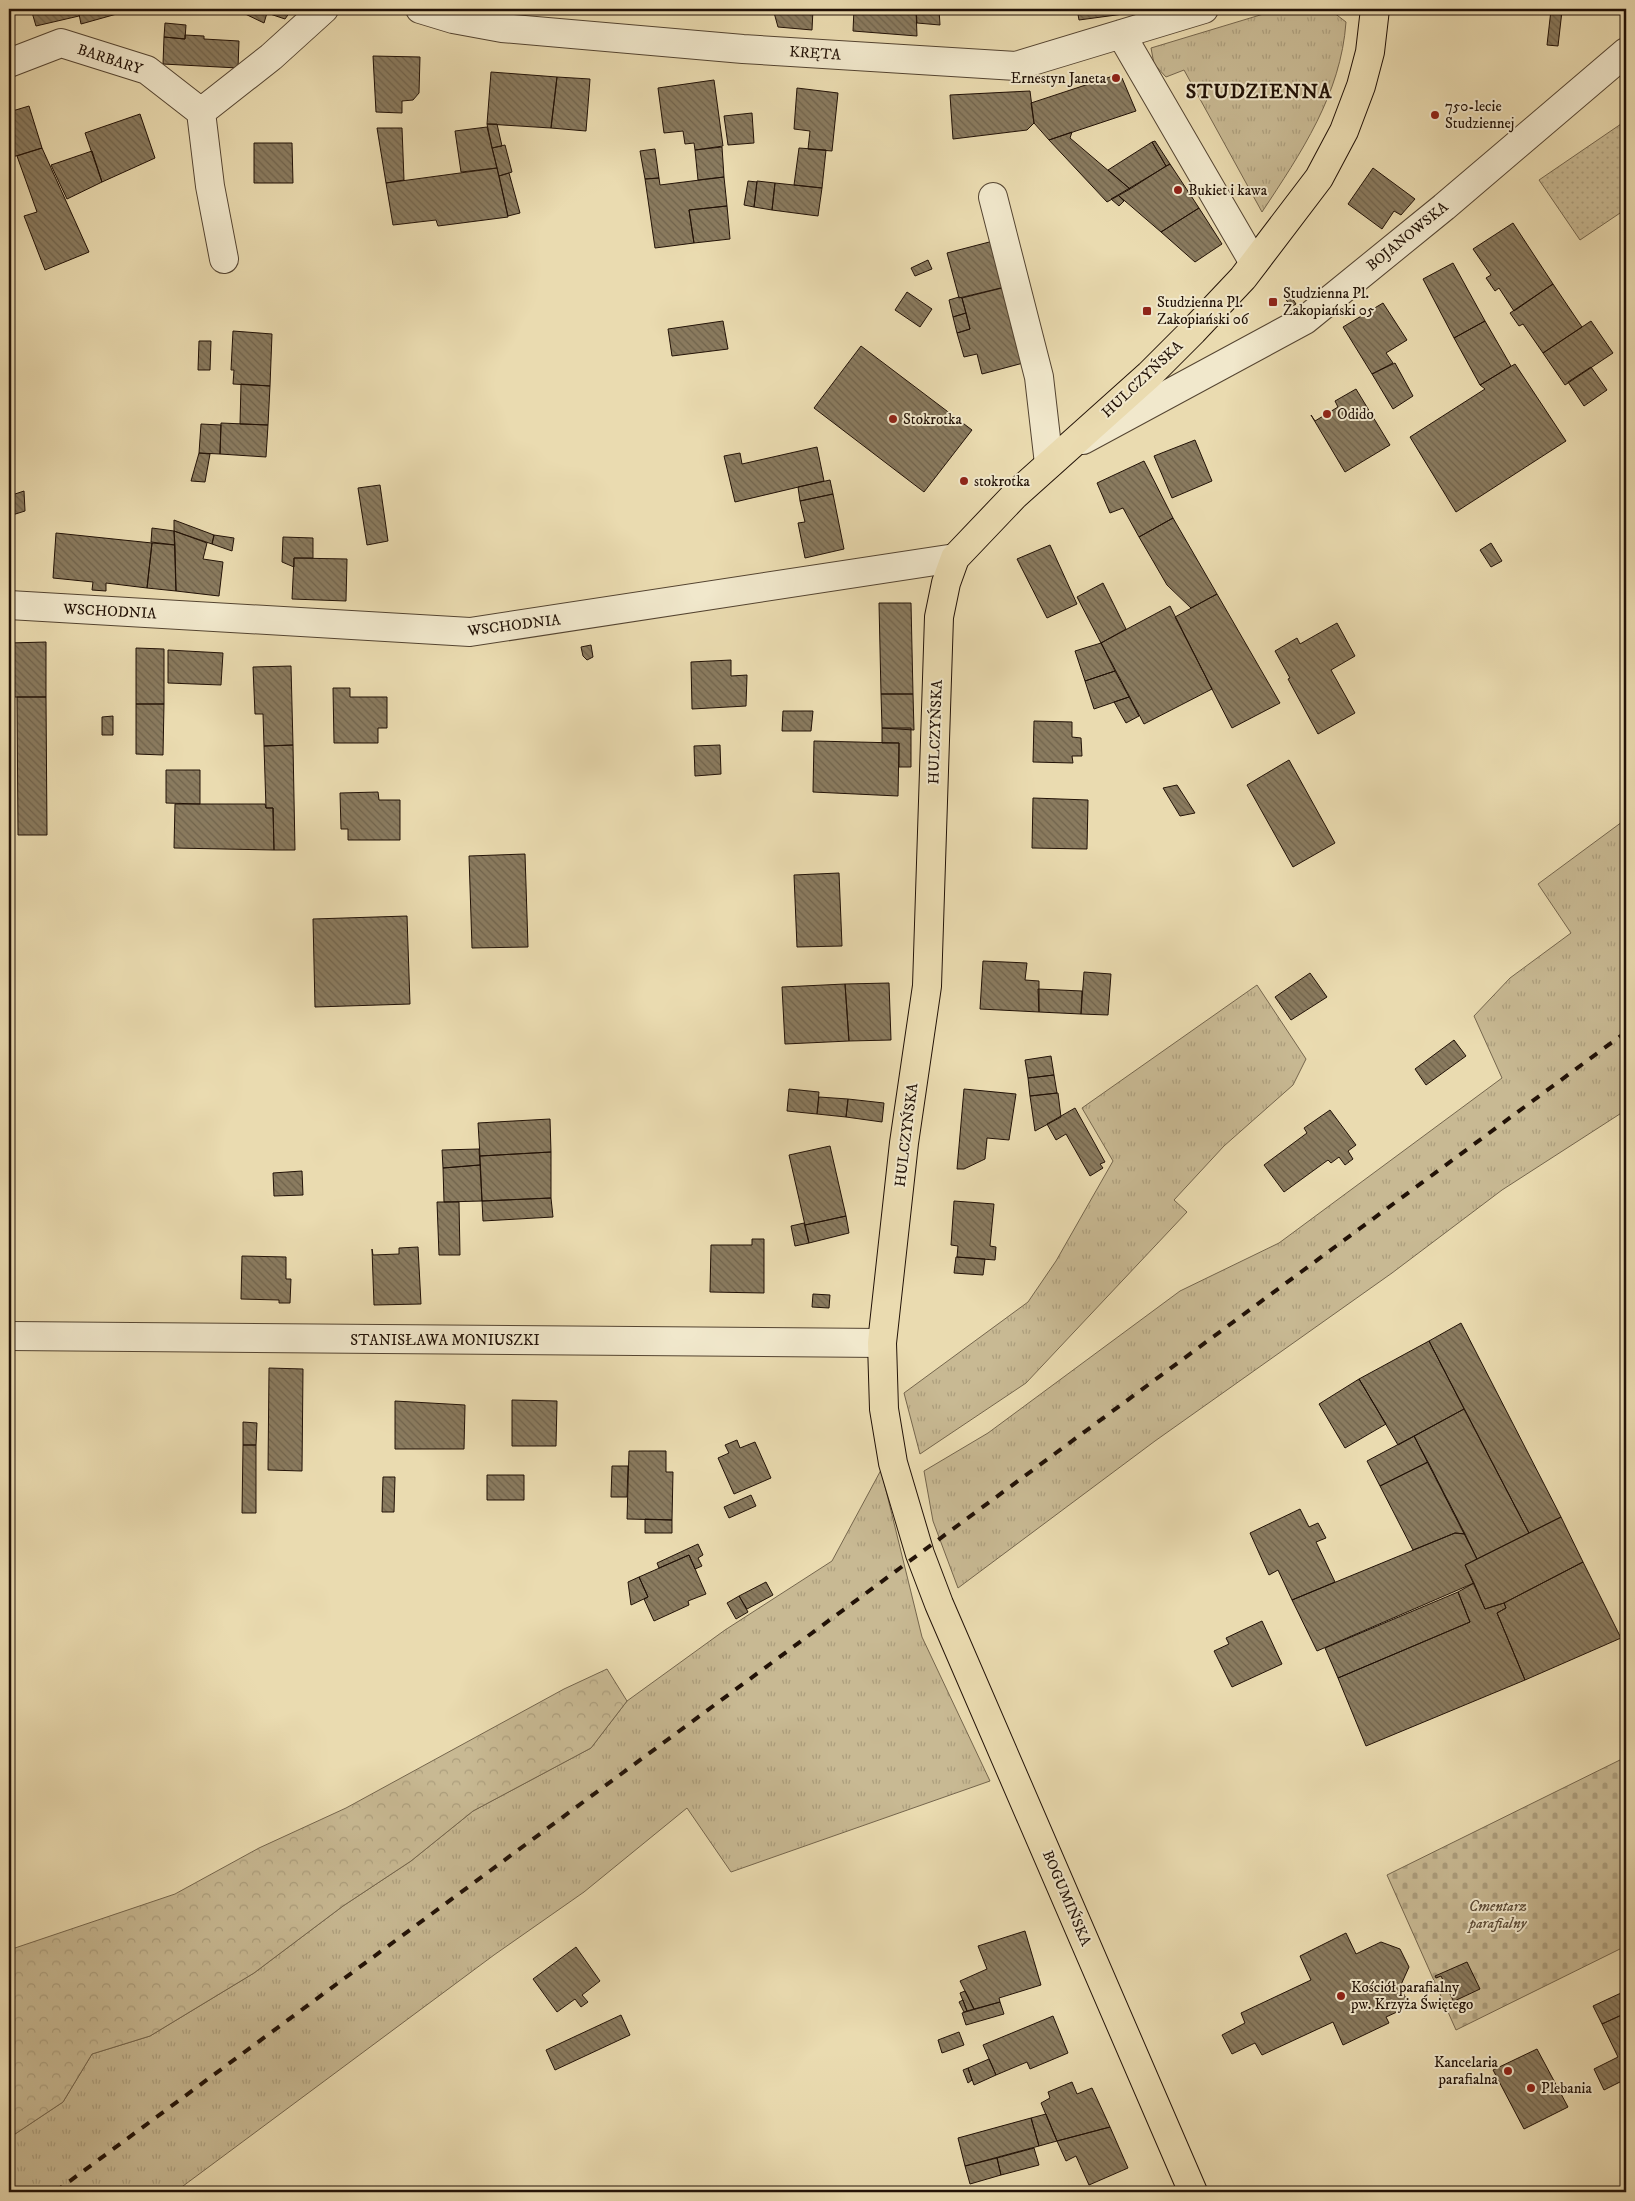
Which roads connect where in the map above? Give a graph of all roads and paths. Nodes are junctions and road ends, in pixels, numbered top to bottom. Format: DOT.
graph roads {
  1 [pos="324,9"];
  2 [pos="420,9"];
  3 [pos="1204,9"];
  4 [pos="1375,9"];
  5 [pos="1121,34"];
  6 [pos="1626,52"];
  7 [pos="9,63"];
  8 [pos="201,112"];
  9 [pos="994,197"];
  10 [pos="224,259"];
  11 [pos="1254,263"];
  12 [pos="1057,458"];
  13 [pos="955,558"];
  14 [pos="9,605"];
  15 [pos="9,1336"];
  16 [pos="882,1343"];
  17 [pos="940,1604"];
  18 [pos="1193,2192"];
  1 -- 8 [label="street"];
  2 -- 5 [label="street, KRĘTA"];
  3 -- 5 [label="street, KRĘTA"];
  4 -- 11 [label="main road, HULCZYŃSKA"];
  5 -- 11 [label="street"];
  6 -- 12 [label="street, BOJANOWSKA"];
  7 -- 8 [label="street, BARBARY"];
  8 -- 10 [label="street"];
  9 -- 12 [label="street"];
  11 -- 12 [label="main road, HULCZYŃSKA"];
  12 -- 13 [label="main road, HULCZYŃSKA"];
  13 -- 14 [label="street, WSCHODNIA"];
  13 -- 16 [label="main road, HULCZYŃSKA"];
  15 -- 16 [label="street, STANISŁAWA MONIUSZKI"];
  16 -- 17 [label="main road, HULCZYŃSKA"];
  17 -- 18 [label="main road, BOGUMIŃSKA"];
}
